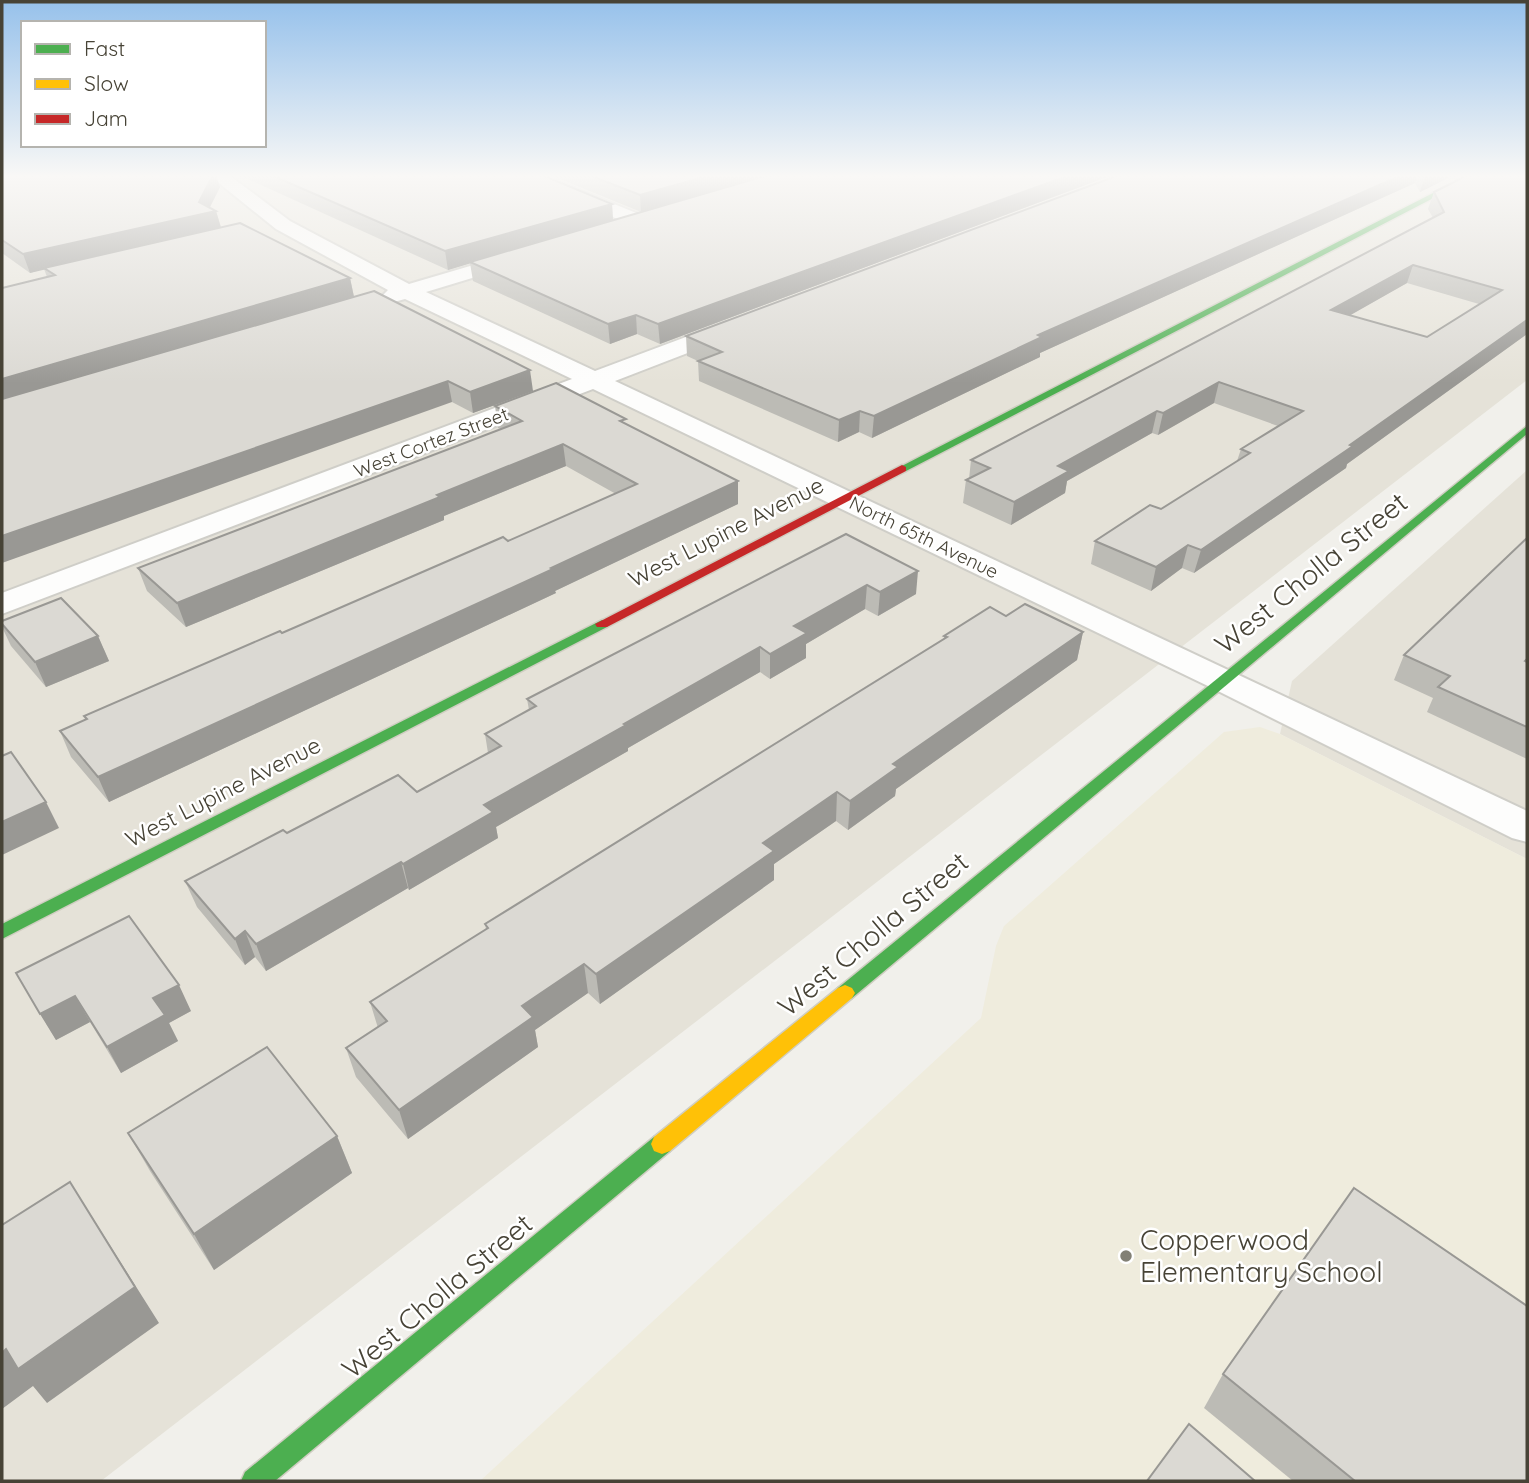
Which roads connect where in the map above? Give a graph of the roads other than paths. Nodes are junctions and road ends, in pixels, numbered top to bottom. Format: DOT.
graph roads {
  1 [pos="300,244"];
  2 [pos="1338,244"];
  3 [pos="536,252"];
  4 [pos="392,295"];
  5 [pos="762,317"];
  6 [pos="594,380"];
  7 [pos="1527,429"];
  8 [pos="841,498"];
  9 [pos="2,604"];
  10 [pos="1223,679"];
  11 [pos="1527,828"];
  12 [pos="2,932"];
  13 [pos="254,1481"];
  1 -- 4 [label="street, North 65th Avenue"];
  2 -- 8 [label="street, West Lupine Avenue"];
  3 -- 4 [label="street"];
  4 -- 6 [label="street, North 65th Avenue"];
  5 -- 6 [label="street, West Cortez Street"];
  6 -- 8 [label="street, North 65th Avenue"];
  6 -- 9 [label="street, West Cortez Street"];
  7 -- 10 [label="street, West Cholla Street"];
  8 -- 10 [label="street, North 65th Avenue"];
  8 -- 12 [label="street, West Lupine Avenue"];
  10 -- 11 [label="street, North 65th Avenue"];
  10 -- 13 [label="street, West Cholla Street"];
}
